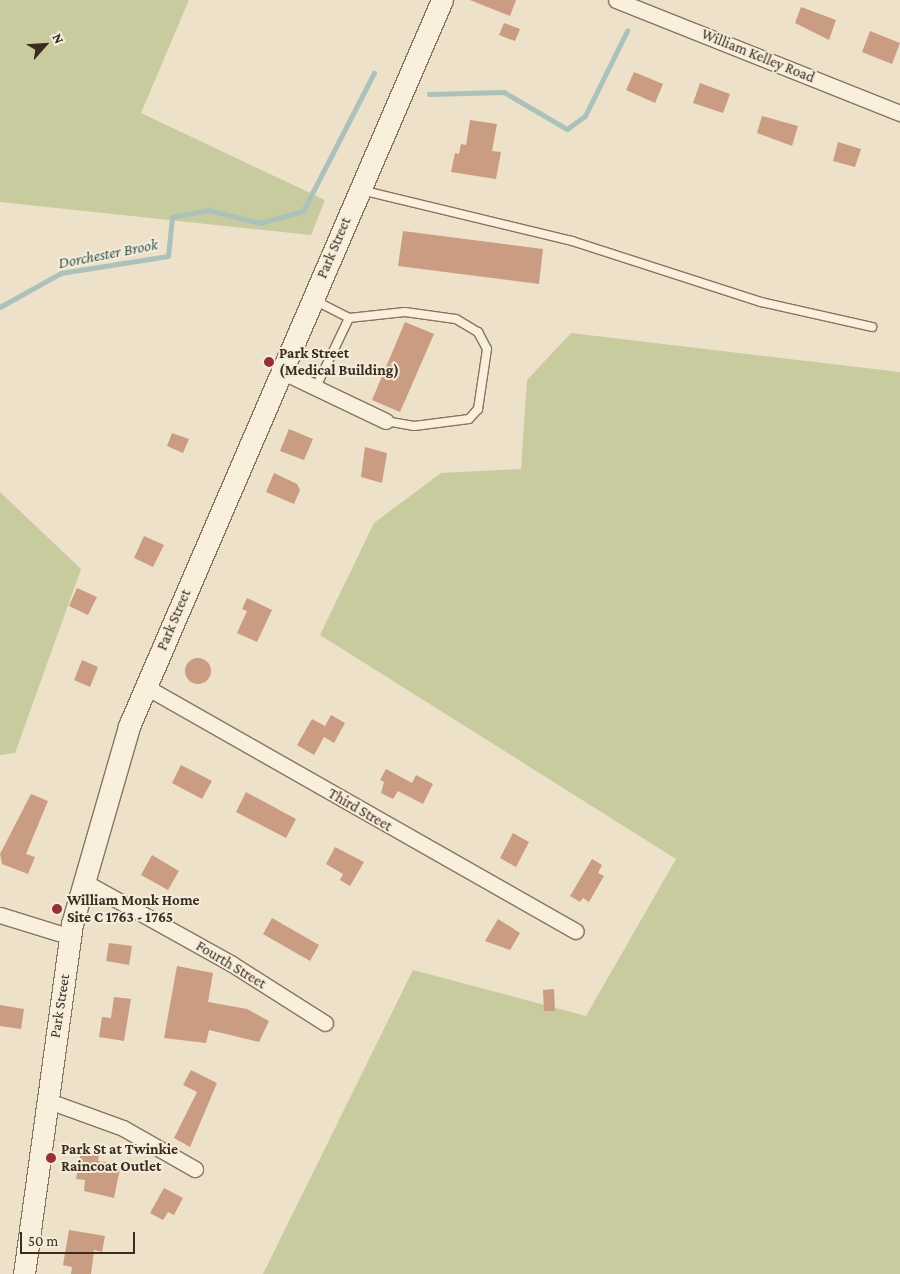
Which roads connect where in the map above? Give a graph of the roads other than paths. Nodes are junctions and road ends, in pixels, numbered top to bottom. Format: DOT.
graph roads {
  1 [pos="442,0"];
  2 [pos="616,0"];
  3 [pos="900,113"];
  4 [pos="359,190"];
  5 [pos="312,299"];
  6 [pos="349,318"];
  7 [pos="872,327"];
  8 [pos="282,371"];
  9 [pos="316,387"];
  10 [pos="386,421"];
  11 [pos="146,687"];
  12 [pos="83,881"];
  13 [pos="0,915"];
  14 [pos="575,931"];
  15 [pos="71,937"];
  16 [pos="325,1023"];
  17 [pos="46,1100"];
  18 [pos="195,1169"];
  19 [pos="24,1274"];
  1 -- 4 [label="main road, Park Street"];
  2 -- 3 [label="street, William Kelley Road"];
  4 -- 5 [label="main road, Park Street"];
  4 -- 7 [label="lane"];
  5 -- 6 [label="lane"];
  5 -- 8 [label="main road, Park Street"];
  6 -- 9 [label="lane"];
  6 -- 10 [label="lane"];
  8 -- 9 [label="street"];
  8 -- 11 [label="main road, Park Street"];
  9 -- 10 [label="street"];
  11 -- 12 [label="main road, Park Street"];
  11 -- 14 [label="street, Third Street"];
  12 -- 15 [label="main road, Park Street"];
  12 -- 16 [label="street, Fourth Street"];
  13 -- 15 [label="street"];
  15 -- 17 [label="main road, Park Street"];
  17 -- 18 [label="street"];
  17 -- 19 [label="main road, Park Street"];
}
